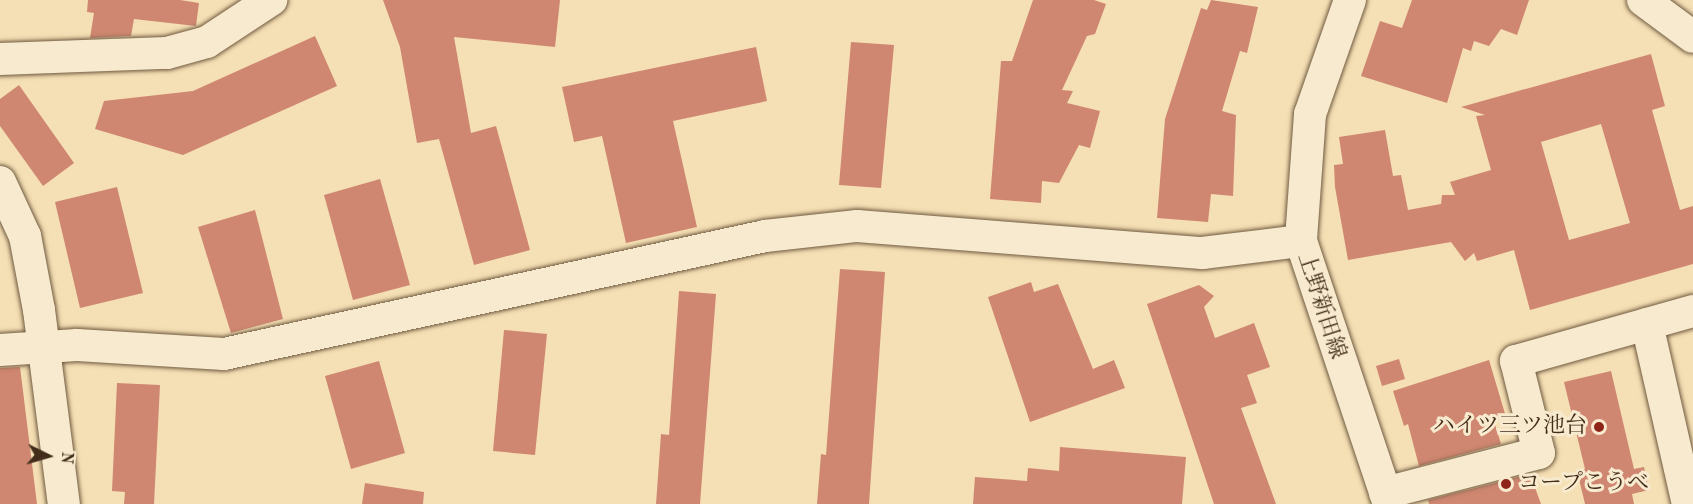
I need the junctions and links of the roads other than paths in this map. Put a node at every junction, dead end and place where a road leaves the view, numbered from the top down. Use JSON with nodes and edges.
{"nodes":[{"id":1,"x":271,"y":0,"type":"edge"},
{"id":2,"x":1350,"y":0,"type":"edge"},
{"id":3,"x":1643,"y":0,"type":"edge"},
{"id":4,"x":1693,"y":37,"type":"edge"},
{"id":5,"x":0,"y":59,"type":"edge"},
{"id":6,"x":0,"y":182,"type":"edge"},
{"id":7,"x":1300,"y":241,"type":"junction"},
{"id":8,"x":1693,"y":311,"type":"edge"},
{"id":9,"x":1647,"y":324,"type":"junction"},
{"id":10,"x":44,"y":346,"type":"junction"},
{"id":11,"x":0,"y":350,"type":"edge"},
{"id":12,"x":1387,"y":499,"type":"edge"},
{"id":13,"x":64,"y":504,"type":"edge"},
{"id":14,"x":1688,"y":504,"type":"edge"}],
"edges":[{"from":1,"to":5,"type":"street"},
{"from":2,"to":7,"type":"street","name":"上野新田線"},
{"from":3,"to":4,"type":"street"},
{"from":6,"to":10,"type":"street"},
{"from":7,"to":10,"type":"street"},
{"from":7,"to":12,"type":"street","name":"上野新田線"},
{"from":8,"to":9,"type":"street"},
{"from":9,"to":12,"type":"street"},
{"from":9,"to":14,"type":"street"},
{"from":10,"to":11,"type":"street"},
{"from":10,"to":13,"type":"street"}]}
